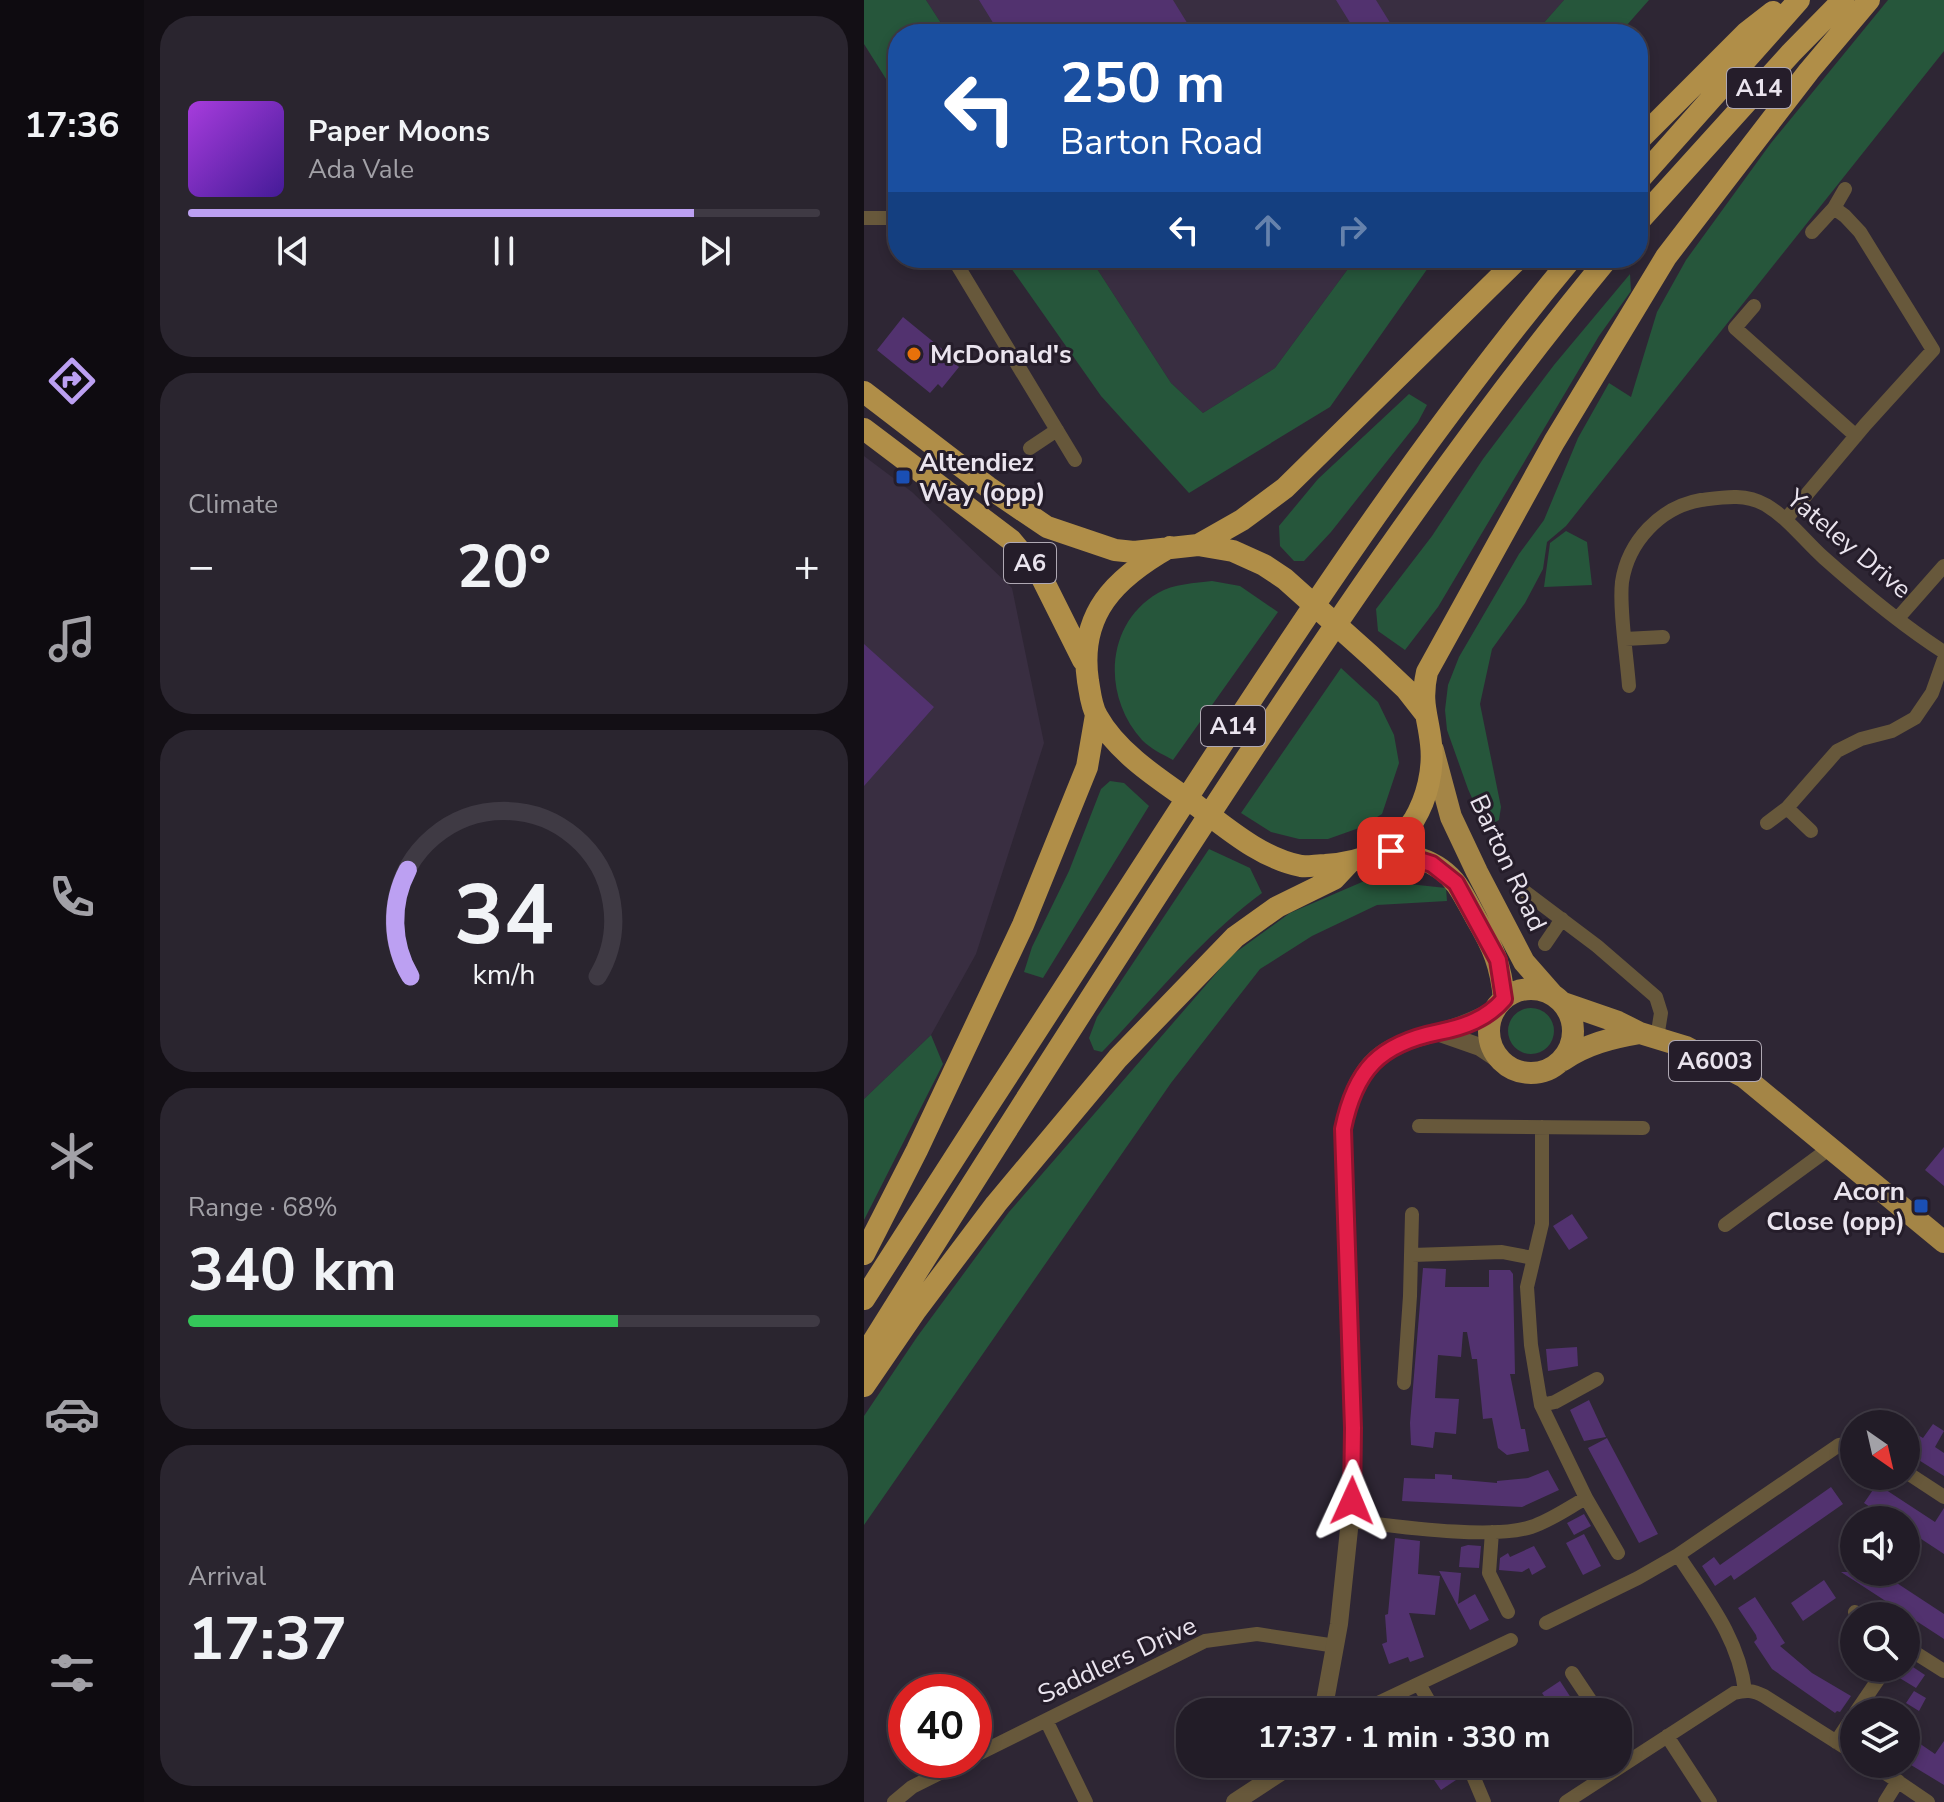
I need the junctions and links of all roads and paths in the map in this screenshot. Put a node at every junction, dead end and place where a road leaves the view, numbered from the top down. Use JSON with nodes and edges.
{"nodes":[{"id":1,"x":1788,"y":0,"type":"edge"},
{"id":2,"x":1799,"y":0,"type":"edge"},
{"id":3,"x":1843,"y":0,"type":"edge"},
{"id":4,"x":1869,"y":0,"type":"edge"},
{"id":5,"x":1648,"y":131,"type":"edge"},
{"id":6,"x":1648,"y":170,"type":"edge"},
{"id":7,"x":1845,"y":189,"type":"dead end"},
{"id":8,"x":1834,"y":208,"type":"junction"},
{"id":9,"x":1648,"y":211,"type":"edge"},
{"id":10,"x":864,"y":218,"type":"edge"},
{"id":11,"x":888,"y":218,"type":"edge"},
{"id":12,"x":1812,"y":232,"type":"dead end"},
{"id":13,"x":959,"y":268,"type":"edge"},
{"id":14,"x":1509,"y":268,"type":"edge"},
{"id":15,"x":1564,"y":268,"type":"edge"},
{"id":16,"x":1600,"y":268,"type":"edge"},
{"id":17,"x":1754,"y":306,"type":"dead end"},
{"id":18,"x":1939,"y":354,"type":"edge"},
{"id":19,"x":864,"y":392,"type":"edge"},
{"id":20,"x":864,"y":429,"type":"edge"},
{"id":21,"x":1057,"y":430,"type":"junction"},
{"id":22,"x":1856,"y":436,"type":"junction"},
{"id":23,"x":1030,"y":448,"type":"dead end"},
{"id":24,"x":1075,"y":460,"type":"dead end"},
{"id":25,"x":1786,"y":519,"type":"junction"},
{"id":26,"x":1198,"y":545,"type":"junction"},
{"id":27,"x":1170,"y":547,"type":"junction"},
{"id":28,"x":1944,"y":566,"type":"edge"},
{"id":29,"x":1898,"y":618,"type":"junction"},
{"id":30,"x":1663,"y":637,"type":"dead end"},
{"id":31,"x":1625,"y":639,"type":"junction"},
{"id":32,"x":1944,"y":652,"type":"edge"},
{"id":33,"x":1944,"y":659,"type":"edge"},
{"id":34,"x":1086,"y":665,"type":"junction"},
{"id":35,"x":1629,"y":686,"type":"dead end"},
{"id":36,"x":1424,"y":712,"type":"junction"},
{"id":37,"x":1096,"y":715,"type":"junction"},
{"id":38,"x":1432,"y":745,"type":"junction"},
{"id":39,"x":1787,"y":808,"type":"junction"},
{"id":40,"x":1767,"y":823,"type":"dead end"},
{"id":41,"x":1811,"y":831,"type":"dead end"},
{"id":42,"x":1374,"y":855,"type":"junction"},
{"id":43,"x":1349,"y":863,"type":"junction"},
{"id":44,"x":1520,"y":888,"type":"dead end"},
{"id":45,"x":1562,"y":919,"type":"junction"},
{"id":46,"x":1545,"y":944,"type":"dead end"},
{"id":47,"x":1558,"y":999,"type":"junction"},
{"id":48,"x":1499,"y":1004,"type":"junction"},
{"id":49,"x":1437,"y":1032,"type":"junction"},
{"id":50,"x":1648,"y":1036,"type":"junction"},
{"id":51,"x":1501,"y":1061,"type":"junction"},
{"id":52,"x":1555,"y":1065,"type":"junction"},
{"id":53,"x":1419,"y":1126,"type":"dead end"},
{"id":54,"x":1542,"y":1127,"type":"junction"},
{"id":55,"x":1643,"y":1128,"type":"dead end"},
{"id":56,"x":1830,"y":1148,"type":"junction"},
{"id":57,"x":1412,"y":1214,"type":"dead end"},
{"id":58,"x":1725,"y":1225,"type":"dead end"},
{"id":59,"x":1944,"y":1242,"type":"edge"},
{"id":60,"x":864,"y":1254,"type":"edge"},
{"id":61,"x":1412,"y":1255,"type":"junction"},
{"id":62,"x":1533,"y":1258,"type":"junction"},
{"id":63,"x":864,"y":1299,"type":"edge"},
{"id":64,"x":864,"y":1356,"type":"edge"},
{"id":65,"x":1597,"y":1379,"type":"dead end"},
{"id":66,"x":1404,"y":1383,"type":"dead end"},
{"id":67,"x":864,"y":1386,"type":"edge"},
{"id":68,"x":1541,"y":1405,"type":"junction"},
{"id":69,"x":1840,"y":1445,"type":"edge"},
{"id":70,"x":1920,"y":1481,"type":"edge"},
{"id":71,"x":1944,"y":1497,"type":"edge"},
{"id":72,"x":1586,"y":1498,"type":"junction"},
{"id":73,"x":1351,"y":1521,"type":"junction"},
{"id":74,"x":1492,"y":1532,"type":"junction"},
{"id":75,"x":1618,"y":1553,"type":"dead end"},
{"id":76,"x":1678,"y":1555,"type":"junction"},
{"id":77,"x":1508,"y":1612,"type":"dead end"},
{"id":78,"x":1546,"y":1623,"type":"dead end"},
{"id":79,"x":1511,"y":1640,"type":"dead end"},
{"id":80,"x":1336,"y":1646,"type":"junction"},
{"id":81,"x":1920,"y":1656,"type":"edge"},
{"id":82,"x":1944,"y":1671,"type":"edge"},
{"id":83,"x":1572,"y":1673,"type":"dead end"},
{"id":84,"x":1419,"y":1684,"type":"junction"},
{"id":85,"x":1745,"y":1691,"type":"junction"},
{"id":86,"x":1326,"y":1698,"type":"edge"},
{"id":87,"x":1389,"y":1698,"type":"edge"},
{"id":88,"x":1427,"y":1698,"type":"edge"},
{"id":89,"x":1589,"y":1698,"type":"edge"},
{"id":90,"x":1046,"y":1720,"type":"junction"},
{"id":91,"x":1667,"y":1736,"type":"junction"},
{"id":92,"x":1840,"y":1736,"type":"edge"},
{"id":93,"x":1836,"y":1742,"type":"junction"},
{"id":94,"x":1840,"y":1744,"type":"edge"},
{"id":95,"x":992,"y":1747,"type":"edge"},
{"id":96,"x":1632,"y":1759,"type":"edge"},
{"id":97,"x":930,"y":1778,"type":"edge"},
{"id":98,"x":1272,"y":1778,"type":"edge"},
{"id":99,"x":1474,"y":1778,"type":"edge"},
{"id":100,"x":1603,"y":1778,"type":"edge"},
{"id":101,"x":1893,"y":1778,"type":"edge"},
{"id":102,"x":1898,"y":1781,"type":"junction"},
{"id":103,"x":912,"y":1787,"type":"junction"},
{"id":104,"x":894,"y":1802,"type":"edge"},
{"id":105,"x":920,"y":1802,"type":"edge"},
{"id":106,"x":1086,"y":1802,"type":"edge"},
{"id":107,"x":1235,"y":1802,"type":"edge"},
{"id":108,"x":1484,"y":1802,"type":"edge"},
{"id":109,"x":1566,"y":1802,"type":"edge"},
{"id":110,"x":1710,"y":1802,"type":"edge"},
{"id":111,"x":1885,"y":1802,"type":"edge"},
{"id":112,"x":1928,"y":1802,"type":"edge"}],
"edges":[{"from":1,"to":5,"type":"highway"},
{"from":2,"to":6,"type":"highway","number":"A14"},
{"from":3,"to":9,"type":"highway","number":"A14"},
{"from":4,"to":36,"type":"highway"},
{"from":7,"to":8,"type":"street"},
{"from":8,"to":12,"type":"street"},
{"from":8,"to":18,"type":"street"},
{"from":10,"to":11,"type":"street"},
{"from":13,"to":21,"type":"street"},
{"from":14,"to":26,"type":"highway"},
{"from":15,"to":63,"type":"highway","number":"A14"},
{"from":16,"to":64,"type":"highway","number":"A14"},
{"from":17,"to":22,"type":"street"},
{"from":18,"to":22,"type":"street"},
{"from":19,"to":27,"type":"highway","number":"A6"},
{"from":20,"to":34,"type":"highway","number":"A6"},
{"from":21,"to":23,"type":"street"},
{"from":21,"to":24,"type":"street"},
{"from":22,"to":25,"type":"street"},
{"from":25,"to":29,"type":"street","name":"Yateley Drive"},
{"from":25,"to":31,"type":"street","name":"Yateley Drive"},
{"from":26,"to":27,"type":"highway"},
{"from":26,"to":36,"type":"highway"},
{"from":27,"to":34,"type":"highway"},
{"from":28,"to":29,"type":"street"},
{"from":29,"to":32,"type":"street","name":"Yateley Drive"},
{"from":30,"to":31,"type":"street"},
{"from":31,"to":35,"type":"street","name":"Yateley Drive"},
{"from":33,"to":39,"type":"street"},
{"from":34,"to":37,"type":"highway"},
{"from":36,"to":38,"type":"highway"},
{"from":37,"to":43,"type":"highway"},
{"from":37,"to":60,"type":"highway"},
{"from":38,"to":42,"type":"highway"},
{"from":38,"to":47,"type":"main road","name":"Barton Road","number":"A6003"},
{"from":39,"to":40,"type":"street"},
{"from":39,"to":41,"type":"street"},
{"from":42,"to":43,"type":"highway"},
{"from":42,"to":48,"type":"main road","name":"Barton Road"},
{"from":43,"to":67,"type":"highway"},
{"from":44,"to":45,"type":"street","name":"Barton Road"},
{"from":45,"to":46,"type":"street","name":"Barton Road"},
{"from":45,"to":50,"type":"street","name":"Barton Road"},
{"from":47,"to":48,"type":"main road"},
{"from":47,"to":50,"type":"main road","name":"Barton Road","number":"A6003"},
{"from":47,"to":52,"type":"main road"},
{"from":48,"to":49,"type":"street"},
{"from":48,"to":51,"type":"main road"},
{"from":49,"to":51,"type":"street"},
{"from":49,"to":73,"type":"street"},
{"from":50,"to":52,"type":"main road","number":"A6003"},
{"from":50,"to":56,"type":"main road","name":"Barton Road","number":"A6003"},
{"from":51,"to":52,"type":"main road"},
{"from":53,"to":54,"type":"street"},
{"from":54,"to":55,"type":"street"},
{"from":54,"to":62,"type":"street"},
{"from":56,"to":58,"type":"street"},
{"from":56,"to":59,"type":"main road","name":"Barton Road","number":"A6003"},
{"from":57,"to":61,"type":"street"},
{"from":61,"to":62,"type":"street"},
{"from":61,"to":66,"type":"street"},
{"from":62,"to":68,"type":"street"},
{"from":65,"to":68,"type":"street"},
{"from":68,"to":72,"type":"street"},
{"from":69,"to":76,"type":"street"},
{"from":70,"to":71,"type":"street"},
{"from":72,"to":74,"type":"street"},
{"from":72,"to":75,"type":"street"},
{"from":73,"to":74,"type":"street"},
{"from":73,"to":80,"type":"street"},
{"from":74,"to":77,"type":"street"},
{"from":76,"to":78,"type":"street"},
{"from":76,"to":85,"type":"street"},
{"from":79,"to":84,"type":"street"},
{"from":80,"to":86,"type":"street"},
{"from":80,"to":90,"type":"street","name":"Saddlers Drive"},
{"from":81,"to":82,"type":"street"},
{"from":83,"to":89,"type":"street"},
{"from":84,"to":87,"type":"street"},
{"from":84,"to":88,"type":"street"},
{"from":85,"to":91,"type":"street"},
{"from":85,"to":93,"type":"street"},
{"from":90,"to":95,"type":"street","name":"Saddlers Drive"},
{"from":90,"to":106,"type":"street"},
{"from":91,"to":96,"type":"street"},
{"from":91,"to":110,"type":"street"},
{"from":92,"to":93,"type":"street"},
{"from":93,"to":94,"type":"street"},
{"from":97,"to":103,"type":"street"},
{"from":98,"to":107,"type":"street"},
{"from":99,"to":108,"type":"street"},
{"from":100,"to":109,"type":"street"},
{"from":101,"to":102,"type":"street"},
{"from":102,"to":111,"type":"street"},
{"from":102,"to":112,"type":"street"},
{"from":103,"to":104,"type":"street"},
{"from":103,"to":105,"type":"street"}]}
